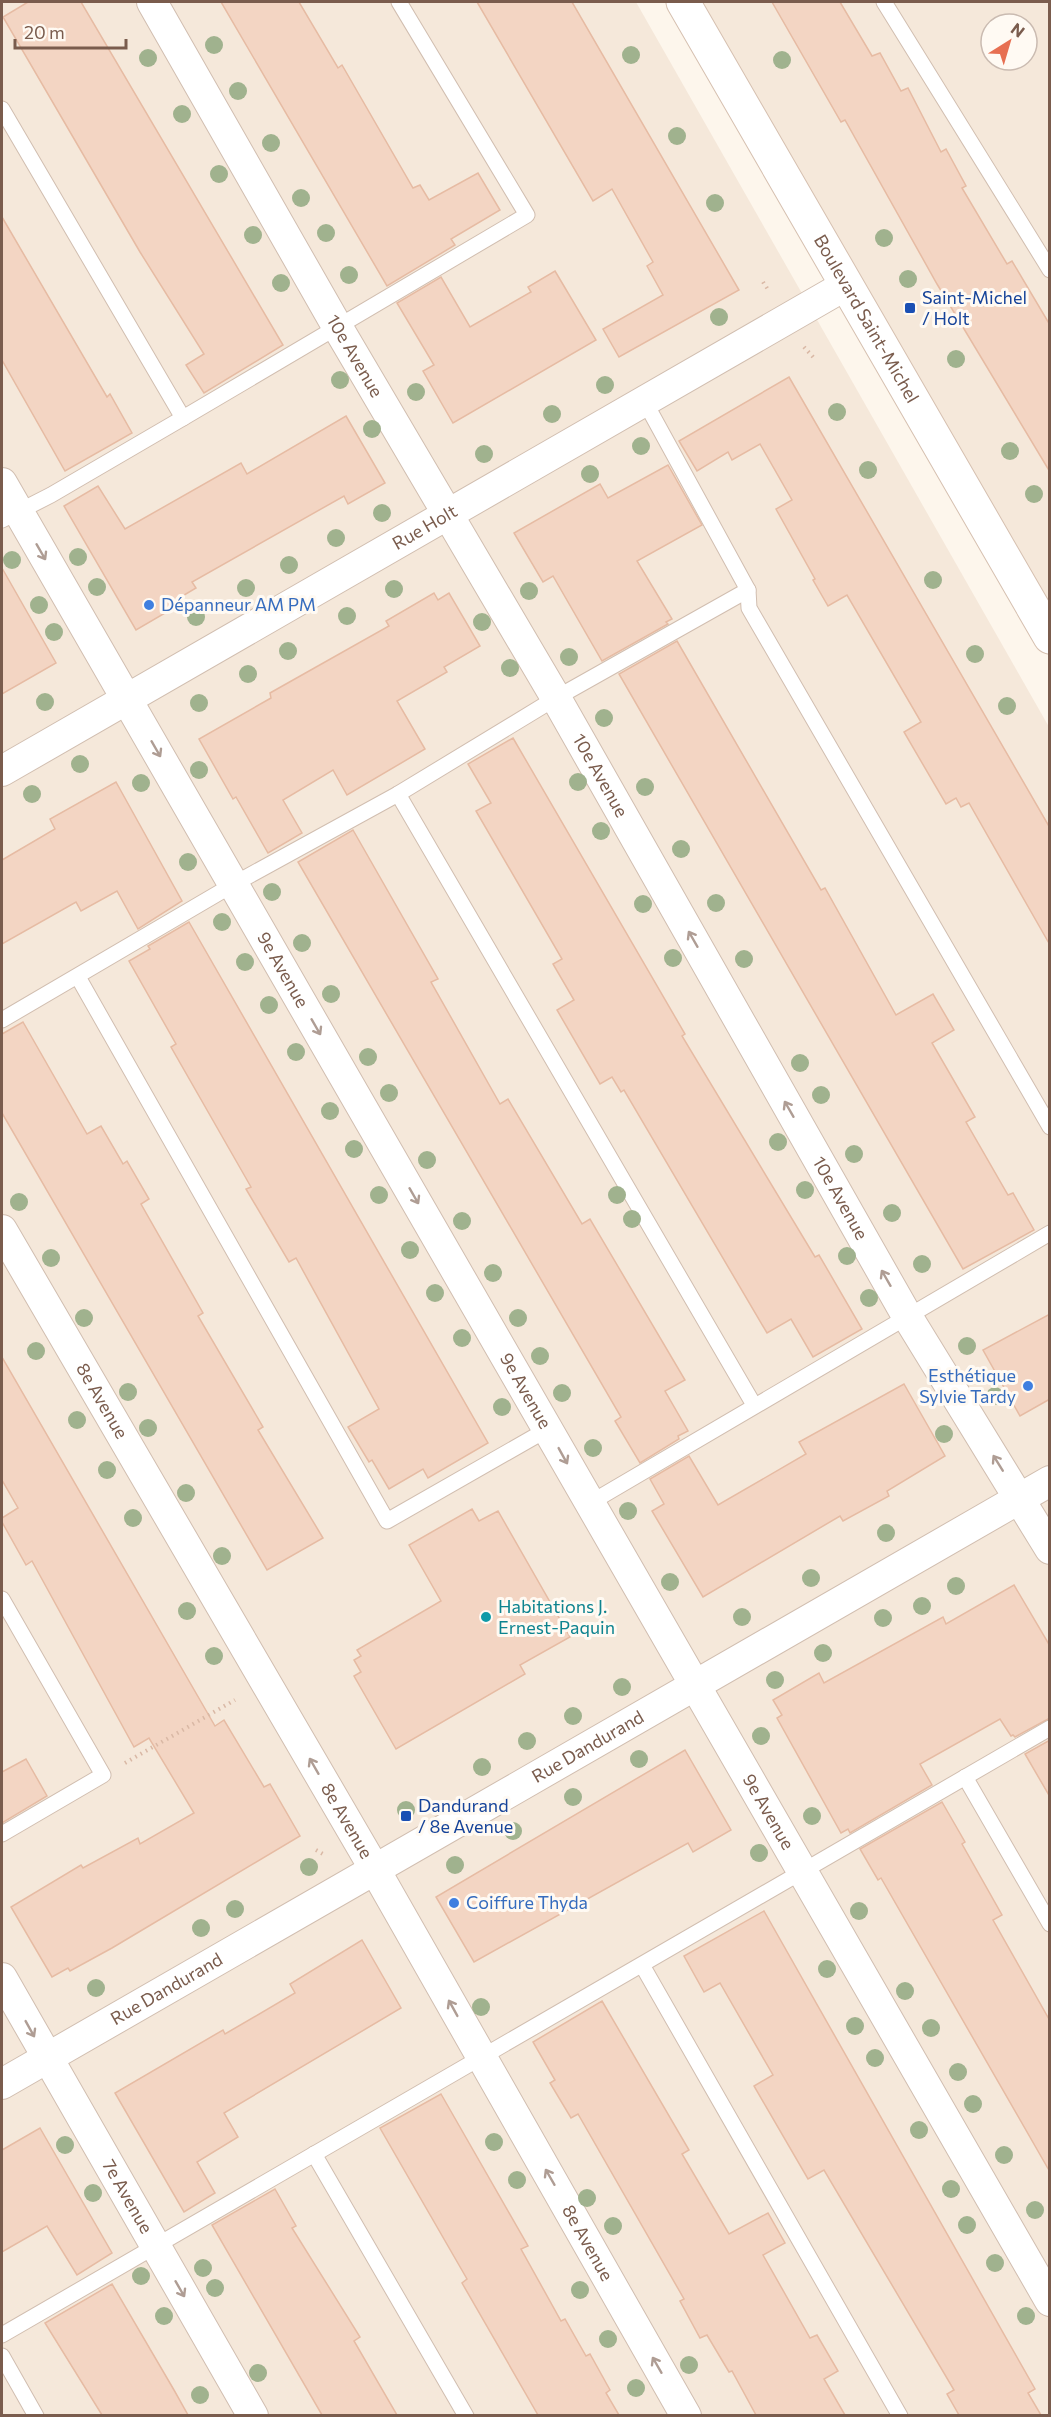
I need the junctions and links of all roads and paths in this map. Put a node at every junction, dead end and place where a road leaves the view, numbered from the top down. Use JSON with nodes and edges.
{"nodes":[{"id":1,"x":152,"y":2,"type":"edge"},
{"id":2,"x":399,"y":2,"type":"edge"},
{"id":3,"x":683,"y":2,"type":"edge"},
{"id":4,"x":884,"y":2,"type":"edge"},
{"id":5,"x":2,"y":108,"type":"edge"},
{"id":6,"x":1050,"y":270,"type":"edge"},
{"id":7,"x":846,"y":285,"type":"junction"},
{"id":8,"x":338,"y":327,"type":"junction"},
{"id":9,"x":804,"y":346,"type":"dead end"},
{"id":10,"x":814,"y":358,"type":"dead end"},
{"id":11,"x":645,"y":402,"type":"junction"},
{"id":12,"x":183,"y":418,"type":"junction"},
{"id":13,"x":2,"y":483,"type":"edge"},
{"id":14,"x":448,"y":514,"type":"junction"},
{"id":15,"x":10,"y":515,"type":"edge"},
{"id":16,"x":748,"y":590,"type":"junction"},
{"id":17,"x":1050,"y":637,"type":"edge"},
{"id":18,"x":127,"y":698,"type":"junction"},
{"id":19,"x":556,"y":698,"type":"junction"},
{"id":20,"x":2,"y":771,"type":"edge"},
{"id":21,"x":398,"y":794,"type":"junction"},
{"id":22,"x":234,"y":884,"type":"junction"},
{"id":23,"x":78,"y":977,"type":"junction"},
{"id":24,"x":2,"y":1020,"type":"edge"},
{"id":25,"x":1050,"y":1127,"type":"edge"},
{"id":26,"x":2,"y":1230,"type":"edge"},
{"id":27,"x":1050,"y":1233,"type":"edge"},
{"id":28,"x":907,"y":1316,"type":"junction"},
{"id":29,"x":754,"y":1406,"type":"junction"},
{"id":30,"x":548,"y":1429,"type":"junction"},
{"id":31,"x":1050,"y":1481,"type":"edge"},
{"id":32,"x":1020,"y":1499,"type":"junction"},
{"id":33,"x":590,"y":1503,"type":"junction"},
{"id":34,"x":1050,"y":1549,"type":"edge"},
{"id":35,"x":2,"y":1599,"type":"edge"},
{"id":36,"x":265,"y":1683,"type":"junction"},
{"id":37,"x":696,"y":1686,"type":"junction"},
{"id":38,"x":1050,"y":1728,"type":"edge"},
{"id":39,"x":103,"y":1775,"type":"junction"},
{"id":40,"x":965,"y":1778,"type":"junction"},
{"id":41,"x":2,"y":1834,"type":"edge"},
{"id":42,"x":316,"y":1850,"type":"dead end"},
{"id":43,"x":323,"y":1854,"type":"dead end"},
{"id":44,"x":374,"y":1868,"type":"junction"},
{"id":45,"x":803,"y":1872,"type":"junction"},
{"id":46,"x":1050,"y":1924,"type":"edge"},
{"id":47,"x":642,"y":1965,"type":"junction"},
{"id":48,"x":2,"y":1978,"type":"edge"},
{"id":49,"x":47,"y":2058,"type":"junction"},
{"id":50,"x":481,"y":2058,"type":"junction"},
{"id":51,"x":2,"y":2084,"type":"edge"},
{"id":52,"x":314,"y":2154,"type":"junction"},
{"id":53,"x":155,"y":2246,"type":"junction"},
{"id":54,"x":1050,"y":2301,"type":"edge"},
{"id":55,"x":2,"y":2335,"type":"edge"},
{"id":56,"x":2,"y":2356,"type":"edge"},
{"id":57,"x":36,"y":2415,"type":"edge"},
{"id":58,"x":253,"y":2415,"type":"edge"},
{"id":59,"x":466,"y":2415,"type":"edge"},
{"id":60,"x":686,"y":2415,"type":"edge"},
{"id":61,"x":900,"y":2415,"type":"edge"}],
"edges":[{"from":1,"to":8,"type":"street","name":"10e Avenue"},
{"from":2,"to":8,"type":"lane"},
{"from":3,"to":7,"type":"main road","name":"Boulevard Saint-Michel"},
{"from":4,"to":6,"type":"lane"},
{"from":5,"to":12,"type":"lane"},
{"from":7,"to":11,"type":"street","name":"Rue Holt"},
{"from":7,"to":17,"type":"main road","name":"Boulevard Saint-Michel"},
{"from":8,"to":12,"type":"lane"},
{"from":8,"to":14,"type":"street","name":"10e Avenue"},
{"from":9,"to":10,"type":"path"},
{"from":11,"to":14,"type":"street","name":"Rue Holt"},
{"from":11,"to":16,"type":"lane"},
{"from":12,"to":15,"type":"lane"},
{"from":13,"to":15,"type":"street","name":"9e Avenue"},
{"from":14,"to":18,"type":"street","name":"Rue Holt"},
{"from":14,"to":19,"type":"street","name":"10e Avenue"},
{"from":15,"to":18,"type":"street","name":"9e Avenue","one_way":true},
{"from":16,"to":19,"type":"lane"},
{"from":16,"to":25,"type":"lane"},
{"from":18,"to":20,"type":"street","name":"Rue Holt"},
{"from":18,"to":22,"type":"street","name":"9e Avenue","one_way":true},
{"from":19,"to":21,"type":"lane"},
{"from":28,"to":19,"type":"street","name":"10e Avenue","one_way":true},
{"from":21,"to":22,"type":"lane"},
{"from":21,"to":29,"type":"lane"},
{"from":22,"to":23,"type":"lane"},
{"from":22,"to":30,"type":"street","name":"9e Avenue","one_way":true},
{"from":23,"to":24,"type":"lane"},
{"from":23,"to":30,"type":"lane"},
{"from":26,"to":36,"type":"street","name":"8e Avenue"},
{"from":27,"to":28,"type":"lane"},
{"from":28,"to":29,"type":"lane"},
{"from":32,"to":28,"type":"street","name":"10e Avenue","one_way":true},
{"from":29,"to":33,"type":"lane"},
{"from":30,"to":33,"type":"street","name":"9e Avenue","one_way":true},
{"from":31,"to":32,"type":"street","name":"Rue Dandurand"},
{"from":32,"to":34,"type":"street","name":"10e Avenue"},
{"from":32,"to":37,"type":"street","name":"Rue Dandurand"},
{"from":33,"to":37,"type":"street","name":"9e Avenue"},
{"from":35,"to":39,"type":"lane"},
{"from":36,"to":39,"type":"path"},
{"from":44,"to":36,"type":"street","name":"8e Avenue","one_way":true},
{"from":37,"to":44,"type":"street","name":"Rue Dandurand"},
{"from":37,"to":45,"type":"street","name":"9e Avenue"},
{"from":38,"to":40,"type":"lane"},
{"from":39,"to":41,"type":"lane"},
{"from":40,"to":45,"type":"lane"},
{"from":40,"to":46,"type":"lane"},
{"from":42,"to":43,"type":"path"},
{"from":44,"to":49,"type":"street","name":"Rue Dandurand"},
{"from":50,"to":44,"type":"street","name":"8e Avenue","one_way":true},
{"from":45,"to":47,"type":"lane"},
{"from":45,"to":54,"type":"street","name":"9e Avenue"},
{"from":47,"to":50,"type":"lane"},
{"from":47,"to":61,"type":"lane"},
{"from":48,"to":49,"type":"street","name":"7e Avenue","one_way":true},
{"from":49,"to":51,"type":"street","name":"Rue Dandurand"},
{"from":49,"to":53,"type":"street","name":"7e Avenue"},
{"from":50,"to":52,"type":"lane"},
{"from":60,"to":50,"type":"street","name":"8e Avenue","one_way":true},
{"from":52,"to":53,"type":"lane"},
{"from":52,"to":59,"type":"lane"},
{"from":53,"to":55,"type":"lane"},
{"from":53,"to":58,"type":"street","name":"7e Avenue","one_way":true},
{"from":56,"to":57,"type":"lane"}]}
